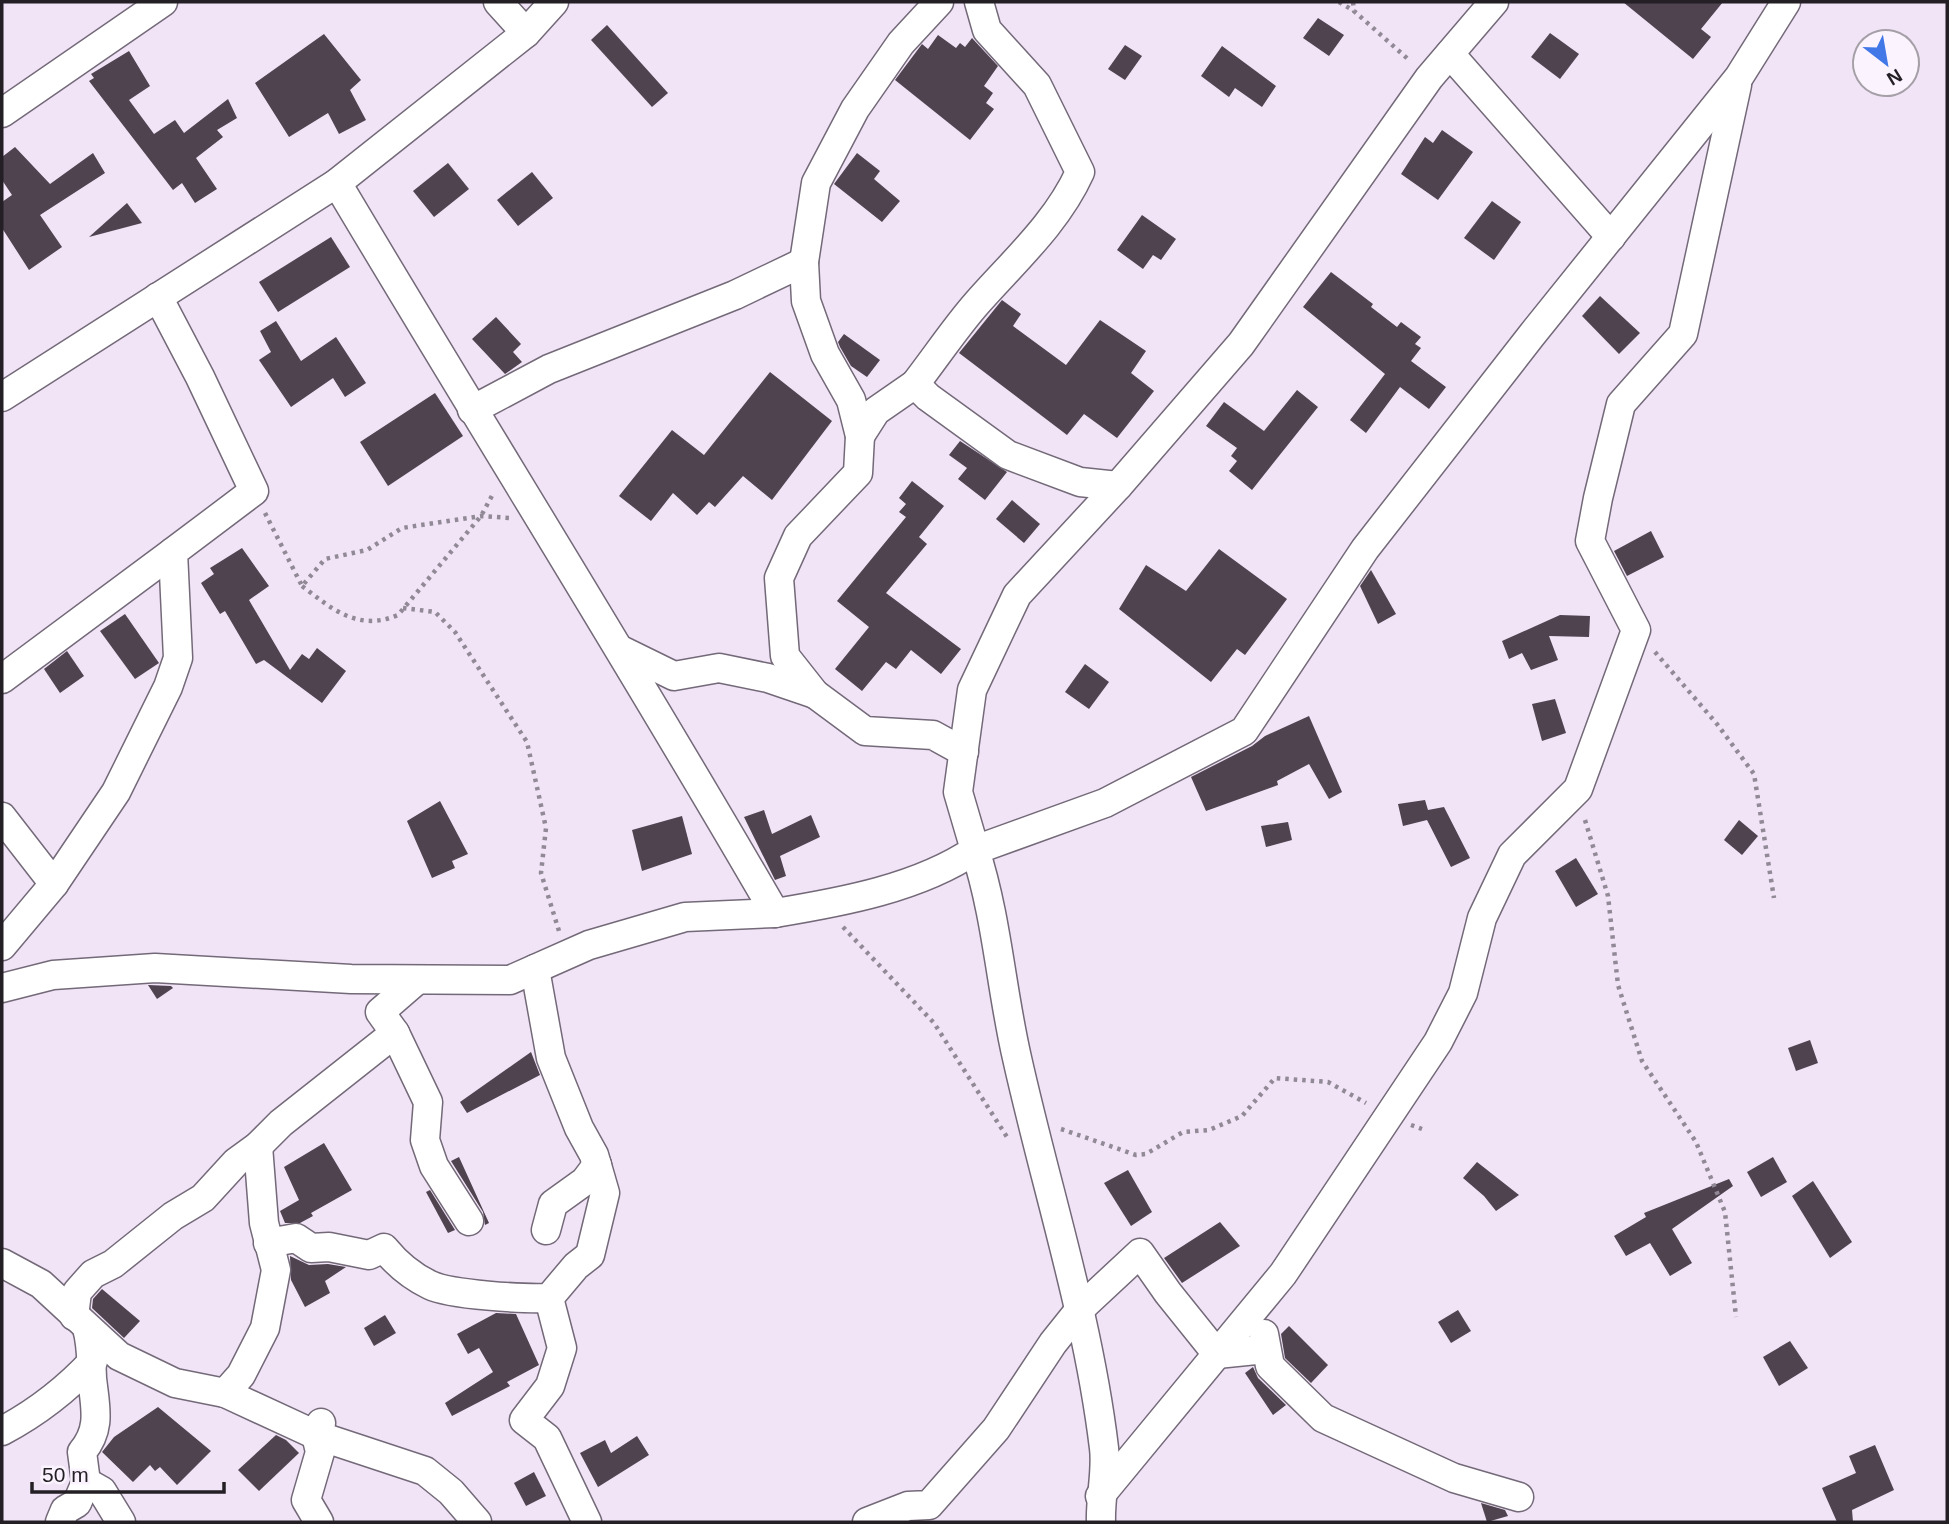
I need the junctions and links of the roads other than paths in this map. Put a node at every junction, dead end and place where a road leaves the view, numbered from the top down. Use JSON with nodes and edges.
{"nodes":[{"id":1,"x":163,"y":2,"type":"edge"},
{"id":2,"x":498,"y":2,"type":"edge"},
{"id":3,"x":554,"y":2,"type":"edge"},
{"id":4,"x":939,"y":2,"type":"edge"},
{"id":5,"x":979,"y":2,"type":"edge"},
{"id":6,"x":1494,"y":2,"type":"edge"},
{"id":7,"x":1786,"y":2,"type":"edge"},
{"id":8,"x":526,"y":33,"type":"junction"},
{"id":9,"x":1450,"y":54,"type":"junction"},
{"id":10,"x":1739,"y":77,"type":"junction"},
{"id":11,"x":2,"y":114,"type":"edge"},
{"id":12,"x":337,"y":183,"type":"junction"},
{"id":13,"x":1611,"y":237,"type":"junction"},
{"id":14,"x":804,"y":262,"type":"junction"},
{"id":15,"x":158,"y":297,"type":"junction"},
{"id":16,"x":915,"y":384,"type":"junction"},
{"id":17,"x":2,"y":397,"type":"edge"},
{"id":18,"x":863,"y":405,"type":"junction"},
{"id":19,"x":472,"y":410,"type":"junction"},
{"id":20,"x":1118,"y":486,"type":"junction"},
{"id":21,"x":173,"y":552,"type":"junction"},
{"id":22,"x":623,"y":651,"type":"junction"},
{"id":23,"x":2,"y":679,"type":"edge"},
{"id":24,"x":815,"y":694,"type":"junction"},
{"id":25,"x":964,"y":752,"type":"junction"},
{"id":26,"x":2,"y":817,"type":"edge"},
{"id":27,"x":975,"y":850,"type":"junction"},
{"id":28,"x":54,"y":884,"type":"junction"},
{"id":29,"x":775,"y":913,"type":"junction"},
{"id":30,"x":2,"y":946,"type":"edge"},
{"id":31,"x":535,"y":969,"type":"junction"},
{"id":32,"x":417,"y":980,"type":"junction"},
{"id":33,"x":2,"y":988,"type":"edge"},
{"id":34,"x":395,"y":1033,"type":"junction"},
{"id":35,"x":258,"y":1146,"type":"junction"},
{"id":36,"x":597,"y":1165,"type":"junction"},
{"id":37,"x":469,"y":1222,"type":"dead end"},
{"id":38,"x":546,"y":1230,"type":"dead end"},
{"id":39,"x":268,"y":1243,"type":"junction"},
{"id":40,"x":2,"y":1263,"type":"edge"},
{"id":41,"x":41,"y":1284,"type":"junction"},
{"id":42,"x":84,"y":1284,"type":"junction"},
{"id":43,"x":549,"y":1298,"type":"junction"},
{"id":44,"x":1261,"y":1302,"type":"junction"},
{"id":45,"x":1081,"y":1308,"type":"junction"},
{"id":46,"x":80,"y":1322,"type":"junction"},
{"id":47,"x":1266,"y":1349,"type":"junction"},
{"id":48,"x":1217,"y":1354,"type":"junction"},
{"id":49,"x":93,"y":1361,"type":"junction"},
{"id":50,"x":225,"y":1393,"type":"junction"},
{"id":51,"x":318,"y":1429,"type":"junction"},
{"id":52,"x":2,"y":1431,"type":"edge"},
{"id":53,"x":86,"y":1482,"type":"junction"},
{"id":54,"x":1519,"y":1497,"type":"dead end"},
{"id":55,"x":1100,"y":1509,"type":"edge"},
{"id":56,"x":60,"y":1522,"type":"edge"},
{"id":57,"x":121,"y":1522,"type":"edge"},
{"id":58,"x":319,"y":1522,"type":"edge"},
{"id":59,"x":477,"y":1522,"type":"edge"},
{"id":60,"x":587,"y":1522,"type":"edge"},
{"id":61,"x":867,"y":1522,"type":"edge"}],
"edges":[{"from":1,"to":11,"type":"street"},
{"from":2,"to":8,"type":"street"},
{"from":3,"to":8,"type":"street"},
{"from":4,"to":14,"type":"street"},
{"from":5,"to":16,"type":"street"},
{"from":6,"to":9,"type":"street"},
{"from":7,"to":10,"type":"street"},
{"from":8,"to":12,"type":"street"},
{"from":9,"to":13,"type":"street"},
{"from":9,"to":20,"type":"street"},
{"from":10,"to":13,"type":"street"},
{"from":10,"to":44,"type":"street"},
{"from":12,"to":15,"type":"street"},
{"from":12,"to":19,"type":"street"},
{"from":13,"to":27,"type":"street"},
{"from":14,"to":18,"type":"street"},
{"from":14,"to":19,"type":"street"},
{"from":15,"to":17,"type":"street"},
{"from":15,"to":21,"type":"street"},
{"from":16,"to":18,"type":"street"},
{"from":16,"to":20,"type":"street"},
{"from":18,"to":24,"type":"street"},
{"from":19,"to":22,"type":"street"},
{"from":20,"to":25,"type":"street"},
{"from":21,"to":23,"type":"street"},
{"from":21,"to":28,"type":"street"},
{"from":22,"to":24,"type":"street"},
{"from":22,"to":29,"type":"street"},
{"from":24,"to":25,"type":"street"},
{"from":25,"to":27,"type":"street"},
{"from":26,"to":28,"type":"street"},
{"from":27,"to":29,"type":"street"},
{"from":27,"to":45,"type":"street"},
{"from":28,"to":30,"type":"street"},
{"from":29,"to":31,"type":"street"},
{"from":31,"to":32,"type":"street"},
{"from":31,"to":36,"type":"street"},
{"from":32,"to":33,"type":"street"},
{"from":32,"to":34,"type":"street"},
{"from":34,"to":35,"type":"street"},
{"from":34,"to":37,"type":"street"},
{"from":35,"to":39,"type":"street"},
{"from":35,"to":42,"type":"street"},
{"from":36,"to":38,"type":"street"},
{"from":36,"to":43,"type":"street"},
{"from":39,"to":43,"type":"street"},
{"from":39,"to":50,"type":"street"},
{"from":40,"to":41,"type":"street"},
{"from":41,"to":42,"type":"street"},
{"from":41,"to":46,"type":"street"},
{"from":42,"to":46,"type":"street"},
{"from":43,"to":60,"type":"street"},
{"from":44,"to":47,"type":"street"},
{"from":44,"to":48,"type":"street"},
{"from":45,"to":48,"type":"street"},
{"from":45,"to":55,"type":"street"},
{"from":45,"to":61,"type":"street"},
{"from":46,"to":49,"type":"street"},
{"from":46,"to":50,"type":"street"},
{"from":47,"to":48,"type":"street"},
{"from":47,"to":54,"type":"street"},
{"from":48,"to":55,"type":"street"},
{"from":49,"to":52,"type":"street"},
{"from":49,"to":53,"type":"street"},
{"from":50,"to":51,"type":"street"},
{"from":51,"to":58,"type":"street"},
{"from":51,"to":59,"type":"street"},
{"from":53,"to":56,"type":"street"},
{"from":53,"to":57,"type":"street"}]}
